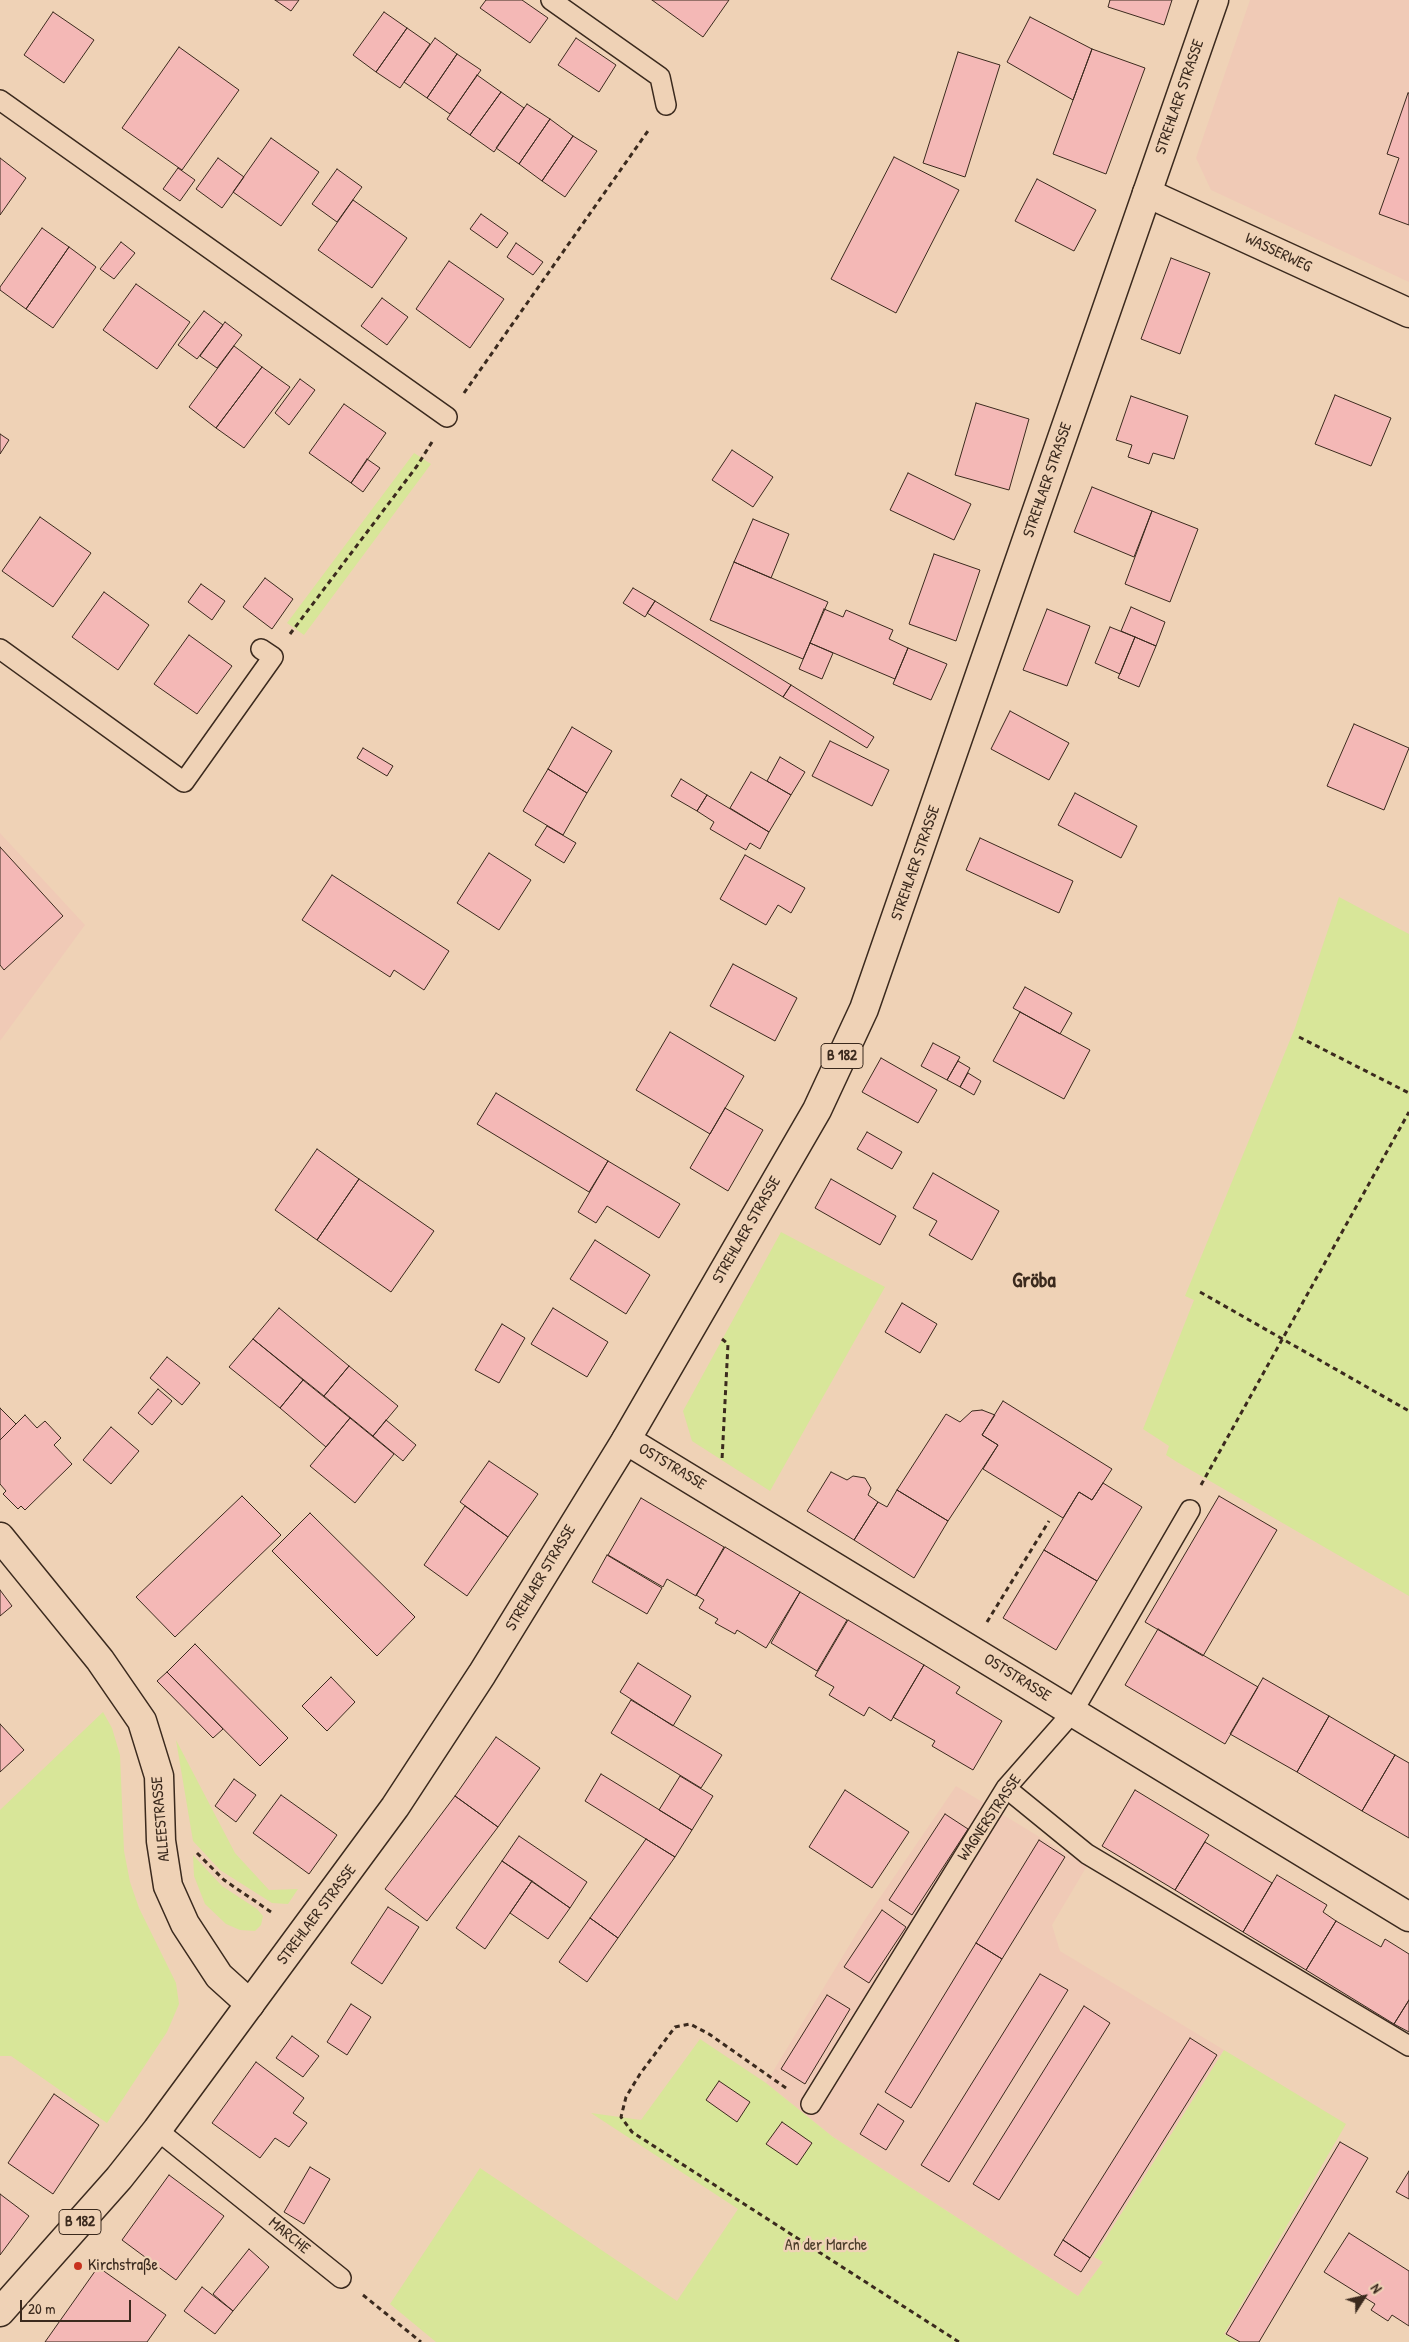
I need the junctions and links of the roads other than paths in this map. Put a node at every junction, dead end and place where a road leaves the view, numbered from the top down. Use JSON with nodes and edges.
{"nodes":[{"id":1,"x":551,"y":0,"type":"edge"},
{"id":2,"x":1214,"y":0,"type":"edge"},
{"id":3,"x":0,"y":100,"type":"edge"},
{"id":4,"x":666,"y":105,"type":"road end"},
{"id":5,"x":1147,"y":193,"type":"junction"},
{"id":6,"x":1409,"y":313,"type":"edge"},
{"id":7,"x":448,"y":417,"type":"road end"},
{"id":8,"x":0,"y":649,"type":"edge"},
{"id":9,"x":267,"y":653,"type":"road end"},
{"id":10,"x":626,"y":1440,"type":"junction"},
{"id":11,"x":1190,"y":1510,"type":"road end"},
{"id":12,"x":0,"y":1537,"type":"edge"},
{"id":13,"x":1072,"y":1713,"type":"junction"},
{"id":14,"x":1006,"y":1788,"type":"junction"},
{"id":15,"x":1409,"y":1917,"type":"edge"},
{"id":16,"x":250,"y":2004,"type":"junction"},
{"id":17,"x":1409,"y":2046,"type":"edge"},
{"id":18,"x":811,"y":2104,"type":"road end"},
{"id":19,"x":157,"y":2130,"type":"junction"},
{"id":20,"x":341,"y":2278,"type":"road end"},
{"id":21,"x":0,"y":2312,"type":"edge"}],
"edges":[{"from":1,"to":4,"type":"lane"},
{"from":2,"to":5,"type":"main road","name":"STREHLAER STRASSE","number":"B 182"},
{"from":3,"to":7,"type":"lane"},
{"from":5,"to":6,"type":"main road","name":"WASSERWEG"},
{"from":5,"to":10,"type":"main road","name":"STREHLAER STRASSE","number":"B 182"},
{"from":8,"to":9,"type":"lane"},
{"from":10,"to":13,"type":"main road","name":"OSTSTRASSE"},
{"from":10,"to":16,"type":"main road","name":"STREHLAER STRASSE","number":"B 182"},
{"from":11,"to":13,"type":"lane","name":"WAGNERSTRASSE"},
{"from":12,"to":16,"type":"main road","name":"ALLEESTRASSE"},
{"from":13,"to":14,"type":"lane","name":"WAGNERSTRASSE"},
{"from":13,"to":15,"type":"main road","name":"OSTSTRASSE"},
{"from":14,"to":17,"type":"lane"},
{"from":14,"to":18,"type":"lane","name":"WAGNERSTRASSE"},
{"from":16,"to":19,"type":"main road","name":"STREHLAER STRASSE","number":"B 182"},
{"from":19,"to":20,"type":"lane","name":"MARCHE"},
{"from":19,"to":21,"type":"main road","name":"STREHLAER STRASSE","number":"B 182"}]}
